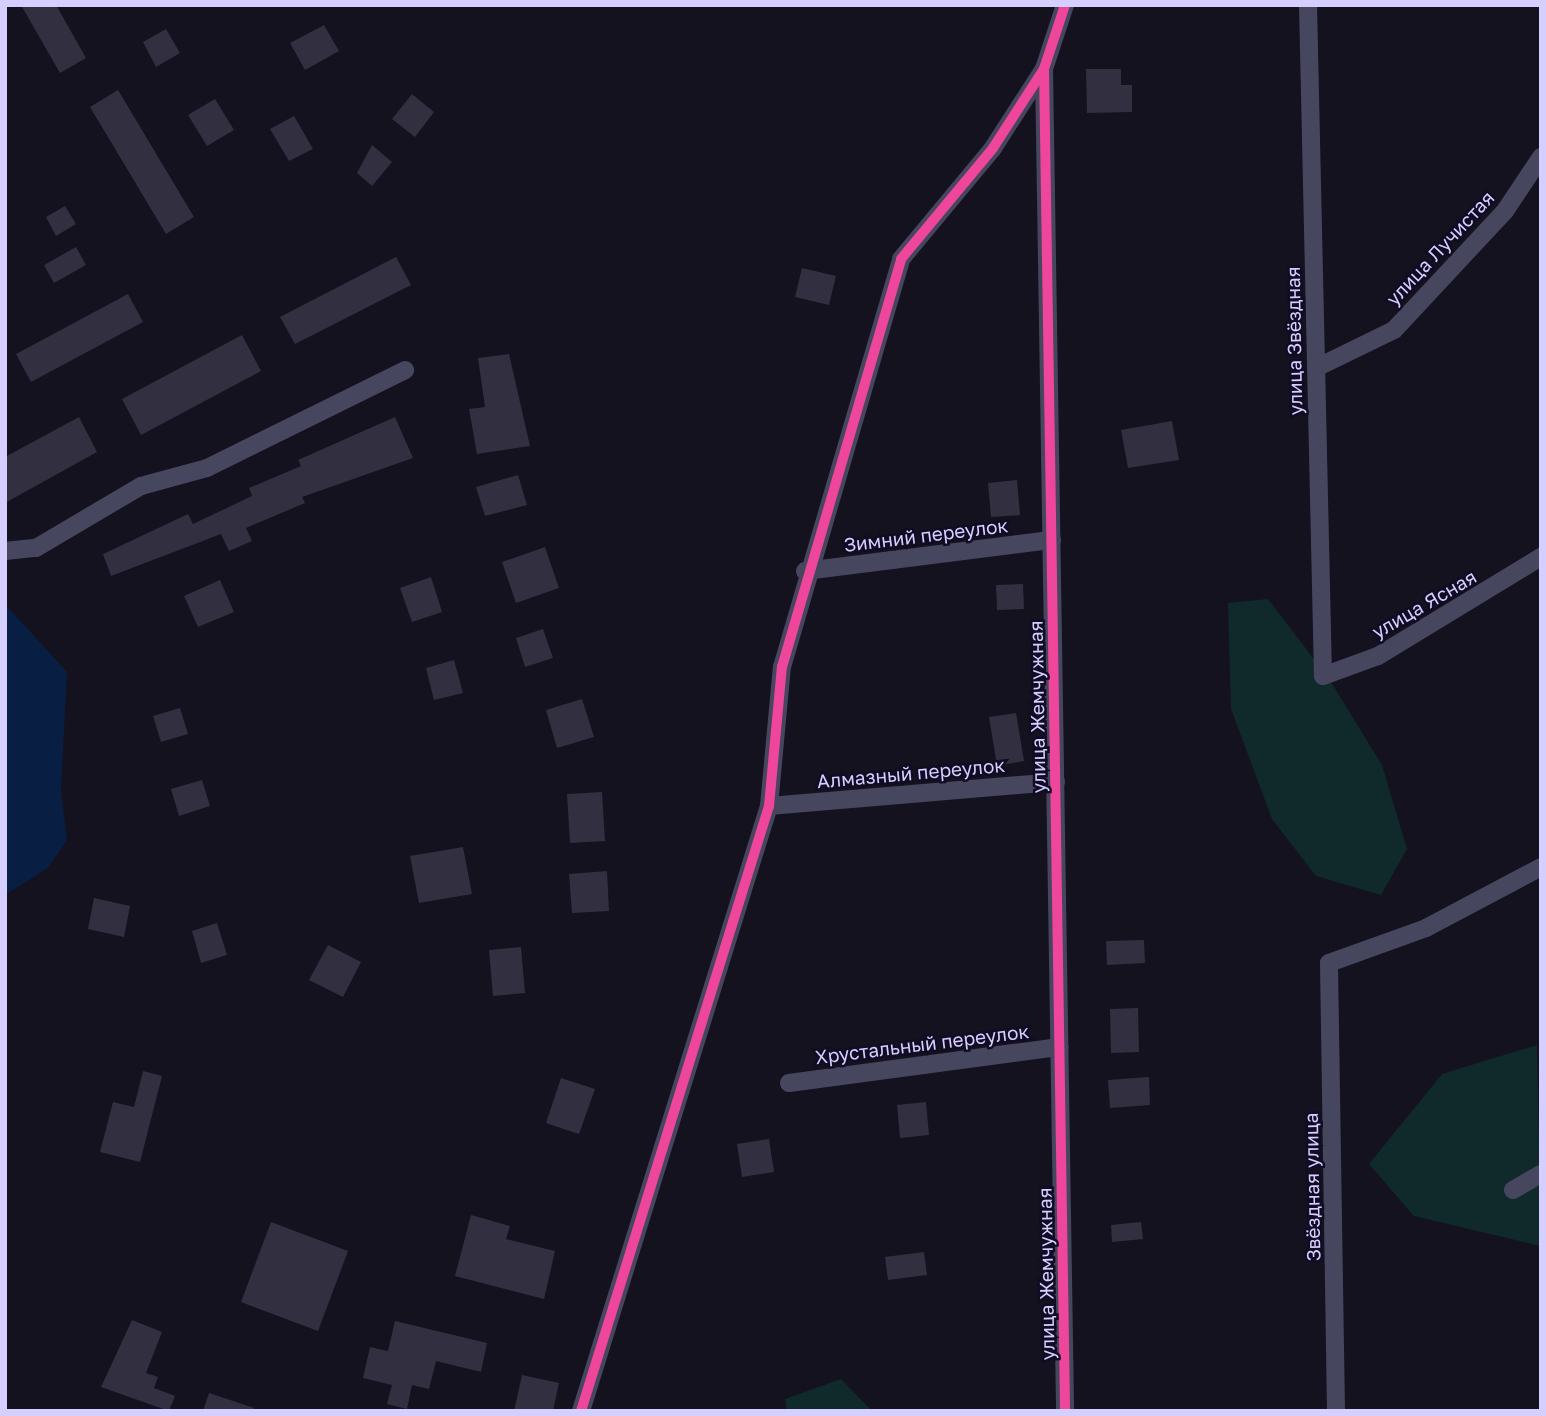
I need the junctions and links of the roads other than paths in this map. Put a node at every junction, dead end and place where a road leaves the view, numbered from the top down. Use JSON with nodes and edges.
{"nodes":[{"id":1,"x":1065,"y":5,"type":"edge"},
{"id":2,"x":1308,"y":5,"type":"edge"},
{"id":3,"x":1044,"y":69,"type":"junction"},
{"id":4,"x":1541,"y":157,"type":"edge"},
{"id":5,"x":1316,"y":368,"type":"junction"},
{"id":6,"x":405,"y":370,"type":"dead end"},
{"id":7,"x":1052,"y":540,"type":"junction"},
{"id":8,"x":5,"y":551,"type":"edge"},
{"id":9,"x":1541,"y":557,"type":"edge"},
{"id":10,"x":805,"y":571,"type":"junction"},
{"id":11,"x":1323,"y":676,"type":"joint"},
{"id":12,"x":1056,"y":782,"type":"junction"},
{"id":13,"x":769,"y":806,"type":"junction"},
{"id":14,"x":1541,"y":867,"type":"edge"},
{"id":15,"x":1060,"y":1047,"type":"junction"},
{"id":16,"x":789,"y":1083,"type":"dead end"},
{"id":17,"x":1541,"y":1174,"type":"edge"},
{"id":18,"x":1513,"y":1189,"type":"dead end"},
{"id":19,"x":581,"y":1411,"type":"edge"},
{"id":20,"x":1065,"y":1411,"type":"edge"},
{"id":21,"x":1336,"y":1411,"type":"edge"}],
"edges":[{"from":1,"to":3,"type":"street","name":"улица Жемчужная"},
{"from":2,"to":5,"type":"street","name":"улица Звёздная"},
{"from":3,"to":7,"type":"street","name":"улица Жемчужная"},
{"from":3,"to":10,"type":"street"},
{"from":4,"to":5,"type":"street","name":"улица Лучистая"},
{"from":5,"to":11,"type":"street","name":"улица Звёздная"},
{"from":6,"to":8,"type":"street"},
{"from":7,"to":10,"type":"street","name":"Зимний переулок"},
{"from":7,"to":12,"type":"street","name":"улица Жемчужная"},
{"from":9,"to":11,"type":"street","name":"улица Ясная"},
{"from":10,"to":13,"type":"street"},
{"from":12,"to":13,"type":"street","name":"Алмазный переулок"},
{"from":12,"to":15,"type":"street","name":"улица Жемчужная"},
{"from":13,"to":19,"type":"street"},
{"from":14,"to":21,"type":"street","name":"Звёздная улица"},
{"from":15,"to":16,"type":"street","name":"Хрустальный переулок"},
{"from":15,"to":20,"type":"street","name":"улица Жемчужная"},
{"from":17,"to":18,"type":"street"}]}
